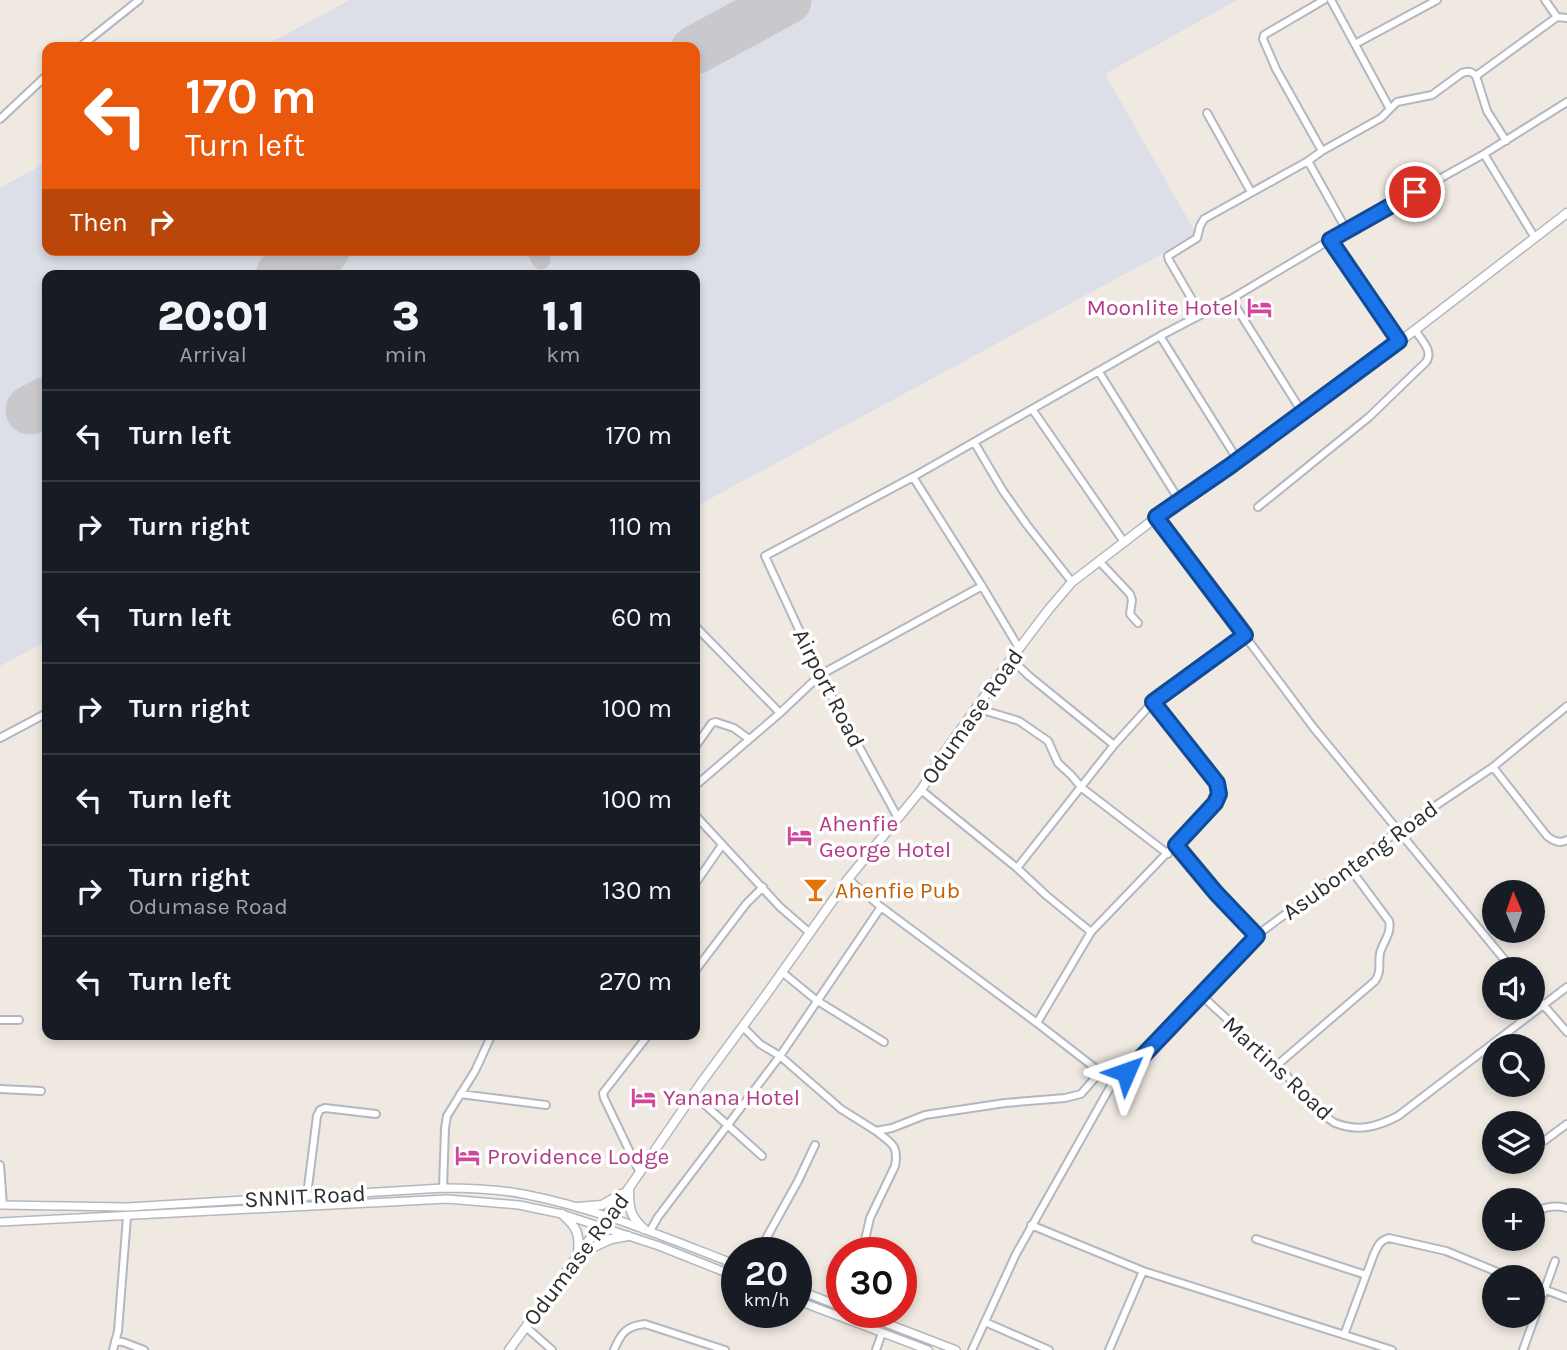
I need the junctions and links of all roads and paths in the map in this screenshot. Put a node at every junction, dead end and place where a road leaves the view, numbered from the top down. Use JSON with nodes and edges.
{"nodes":[{"id":1,"x":139,"y":0,"type":"edge"},
{"id":2,"x":1324,"y":0,"type":"edge"},
{"id":3,"x":1331,"y":0,"type":"edge"},
{"id":4,"x":1437,"y":0,"type":"edge"},
{"id":5,"x":1545,"y":0,"type":"edge"},
{"id":6,"x":1557,"y":17,"type":"junction"},
{"id":7,"x":1567,"y":18,"type":"edge"},
{"id":8,"x":86,"y":42,"type":"edge"},
{"id":9,"x":1355,"y":44,"type":"junction"},
{"id":10,"x":1476,"y":76,"type":"junction"},
{"id":11,"x":42,"y":80,"type":"edge"},
{"id":12,"x":1567,"y":102,"type":"edge"},
{"id":13,"x":1390,"y":109,"type":"junction"},
{"id":14,"x":1207,"y":113,"type":"dead end"},
{"id":15,"x":0,"y":119,"type":"edge"},
{"id":16,"x":1506,"y":141,"type":"junction"},
{"id":17,"x":1322,"y":151,"type":"junction"},
{"id":18,"x":1484,"y":154,"type":"junction"},
{"id":19,"x":1308,"y":161,"type":"junction"},
{"id":20,"x":1251,"y":192,"type":"junction"},
{"id":21,"x":1567,"y":213,"type":"edge"},
{"id":22,"x":1346,"y":231,"type":"junction"},
{"id":23,"x":1535,"y":238,"type":"junction"},
{"id":24,"x":1330,"y":240,"type":"junction"},
{"id":25,"x":1231,"y":299,"type":"junction"},
{"id":26,"x":1201,"y":315,"type":"junction"},
{"id":27,"x":1415,"y":330,"type":"junction"},
{"id":28,"x":1160,"y":336,"type":"junction"},
{"id":29,"x":1399,"y":341,"type":"junction"},
{"id":30,"x":1099,"y":372,"type":"junction"},
{"id":31,"x":1032,"y":410,"type":"junction"},
{"id":32,"x":1301,"y":412,"type":"junction"},
{"id":33,"x":974,"y":442,"type":"junction"},
{"id":34,"x":1237,"y":459,"type":"junction"},
{"id":35,"x":912,"y":477,"type":"junction"},
{"id":36,"x":1179,"y":500,"type":"junction"},
{"id":37,"x":1258,"y":507,"type":"dead end"},
{"id":38,"x":1156,"y":517,"type":"junction"},
{"id":39,"x":1124,"y":542,"type":"junction"},
{"id":40,"x":1100,"y":561,"type":"junction"},
{"id":41,"x":1072,"y":582,"type":"junction"},
{"id":42,"x":982,"y":586,"type":"junction"},
{"id":43,"x":1138,"y":623,"type":"dead end"},
{"id":44,"x":700,"y":631,"type":"edge"},
{"id":45,"x":1245,"y":635,"type":"junction"},
{"id":46,"x":1019,"y":648,"type":"junction"},
{"id":47,"x":1011,"y":659,"type":"junction"},
{"id":48,"x":820,"y":675,"type":"junction"},
{"id":49,"x":1153,"y":702,"type":"junction"},
{"id":50,"x":1567,"y":706,"type":"edge"},
{"id":51,"x":976,"y":708,"type":"junction"},
{"id":52,"x":780,"y":713,"type":"junction"},
{"id":53,"x":42,"y":716,"type":"edge"},
{"id":54,"x":0,"y":738,"type":"edge"},
{"id":55,"x":749,"y":739,"type":"junction"},
{"id":56,"x":700,"y":740,"type":"edge"},
{"id":57,"x":1114,"y":745,"type":"junction"},
{"id":58,"x":1493,"y":766,"type":"junction"},
{"id":59,"x":700,"y":782,"type":"edge"},
{"id":60,"x":1082,"y":788,"type":"junction"},
{"id":61,"x":921,"y":790,"type":"junction"},
{"id":62,"x":898,"y":818,"type":"junction"},
{"id":63,"x":700,"y":821,"type":"edge"},
{"id":64,"x":1398,"y":831,"type":"junction"},
{"id":65,"x":1567,"y":840,"type":"edge"},
{"id":66,"x":722,"y":845,"type":"junction"},
{"id":67,"x":1176,"y":845,"type":"junction"},
{"id":68,"x":1168,"y":854,"type":"junction"},
{"id":69,"x":1349,"y":867,"type":"junction"},
{"id":70,"x":1017,"y":868,"type":"junction"},
{"id":71,"x":700,"y":877,"type":"edge"},
{"id":72,"x":848,"y":879,"type":"junction"},
{"id":73,"x":763,"y":887,"type":"junction"},
{"id":74,"x":881,"y":907,"type":"junction"},
{"id":75,"x":1091,"y":932,"type":"junction"},
{"id":76,"x":810,"y":933,"type":"junction"},
{"id":77,"x":1257,"y":936,"type":"junction"},
{"id":78,"x":1502,"y":957,"type":"edge"},
{"id":79,"x":700,"y":964,"type":"edge"},
{"id":80,"x":782,"y":972,"type":"junction"},
{"id":81,"x":1567,"y":987,"type":"edge"},
{"id":82,"x":1201,"y":995,"type":"junction"},
{"id":83,"x":816,"y":1000,"type":"junction"},
{"id":84,"x":1545,"y":1004,"type":"edge"},
{"id":85,"x":1545,"y":1007,"type":"edge"},
{"id":86,"x":0,"y":1020,"type":"edge"},
{"id":87,"x":19,"y":1020,"type":"dead end"},
{"id":88,"x":1523,"y":1020,"type":"edge"},
{"id":89,"x":1037,"y":1023,"type":"junction"},
{"id":90,"x":743,"y":1027,"type":"junction"},
{"id":91,"x":1567,"y":1032,"type":"edge"},
{"id":92,"x":487,"y":1040,"type":"edge"},
{"id":93,"x":644,"y":1040,"type":"edge"},
{"id":94,"x":884,"y":1042,"type":"dead end"},
{"id":95,"x":780,"y":1056,"type":"junction"},
{"id":96,"x":1276,"y":1066,"type":"junction"},
{"id":97,"x":1101,"y":1071,"type":"junction"},
{"id":98,"x":1113,"y":1082,"type":"junction"},
{"id":99,"x":0,"y":1089,"type":"edge"},
{"id":100,"x":41,"y":1091,"type":"dead end"},
{"id":101,"x":460,"y":1094,"type":"junction"},
{"id":102,"x":693,"y":1094,"type":"junction"},
{"id":103,"x":546,"y":1105,"type":"dead end"},
{"id":104,"x":376,"y":1114,"type":"dead end"},
{"id":105,"x":1567,"y":1124,"type":"edge"},
{"id":106,"x":729,"y":1125,"type":"junction"},
{"id":107,"x":876,"y":1131,"type":"junction"},
{"id":108,"x":1545,"y":1140,"type":"edge"},
{"id":109,"x":816,"y":1145,"type":"dead end"},
{"id":110,"x":762,"y":1156,"type":"dead end"},
{"id":111,"x":0,"y":1165,"type":"edge"},
{"id":112,"x":640,"y":1173,"type":"junction"},
{"id":113,"x":443,"y":1188,"type":"junction"},
{"id":114,"x":629,"y":1188,"type":"junction"},
{"id":115,"x":307,"y":1195,"type":"junction"},
{"id":116,"x":270,"y":1198,"type":"junction"},
{"id":117,"x":250,"y":1199,"type":"junction"},
{"id":118,"x":1,"y":1205,"type":"edge"},
{"id":119,"x":578,"y":1207,"type":"junction"},
{"id":120,"x":1545,"y":1207,"type":"edge"},
{"id":121,"x":1567,"y":1208,"type":"edge"},
{"id":122,"x":271,"y":1209,"type":"junction"},
{"id":123,"x":251,"y":1210,"type":"junction"},
{"id":124,"x":562,"y":1214,"type":"junction"},
{"id":125,"x":606,"y":1216,"type":"junction"},
{"id":126,"x":127,"y":1217,"type":"junction"},
{"id":127,"x":0,"y":1222,"type":"edge"},
{"id":128,"x":1031,"y":1225,"type":"junction"},
{"id":129,"x":600,"y":1226,"type":"junction"},
{"id":130,"x":647,"y":1230,"type":"junction"},
{"id":131,"x":628,"y":1236,"type":"junction"},
{"id":132,"x":767,"y":1237,"type":"edge"},
{"id":133,"x":866,"y":1237,"type":"edge"},
{"id":134,"x":1256,"y":1239,"type":"dead end"},
{"id":135,"x":579,"y":1255,"type":"junction"},
{"id":136,"x":721,"y":1259,"type":"edge"},
{"id":137,"x":1555,"y":1261,"type":"dead end"},
{"id":138,"x":1482,"y":1266,"type":"edge"},
{"id":139,"x":721,"y":1270,"type":"edge"},
{"id":140,"x":1143,"y":1271,"type":"junction"},
{"id":141,"x":1366,"y":1275,"type":"junction"},
{"id":142,"x":1545,"y":1286,"type":"edge"},
{"id":143,"x":1545,"y":1289,"type":"edge"},
{"id":144,"x":1567,"y":1298,"type":"edge"},
{"id":145,"x":812,"y":1306,"type":"edge"},
{"id":146,"x":985,"y":1322,"type":"junction"},
{"id":147,"x":526,"y":1327,"type":"junction"},
{"id":148,"x":899,"y":1328,"type":"edge"},
{"id":149,"x":1531,"y":1328,"type":"edge"},
{"id":150,"x":118,"y":1331,"type":"junction"},
{"id":151,"x":881,"y":1333,"type":"junction"},
{"id":152,"x":1345,"y":1335,"type":"junction"},
{"id":153,"x":115,"y":1341,"type":"junction"},
{"id":154,"x":123,"y":1342,"type":"junction"},
{"id":155,"x":113,"y":1350,"type":"edge"},
{"id":156,"x":122,"y":1350,"type":"edge"},
{"id":157,"x":144,"y":1350,"type":"edge"},
{"id":158,"x":509,"y":1350,"type":"edge"},
{"id":159,"x":552,"y":1350,"type":"edge"},
{"id":160,"x":614,"y":1350,"type":"edge"},
{"id":161,"x":725,"y":1350,"type":"edge"},
{"id":162,"x":876,"y":1350,"type":"edge"},
{"id":163,"x":928,"y":1350,"type":"edge"},
{"id":164,"x":956,"y":1350,"type":"edge"},
{"id":165,"x":972,"y":1350,"type":"edge"},
{"id":166,"x":1049,"y":1350,"type":"edge"},
{"id":167,"x":1110,"y":1350,"type":"edge"},
{"id":168,"x":1392,"y":1350,"type":"edge"},
{"id":169,"x":1523,"y":1350,"type":"edge"}],
"edges":[{"from":1,"to":8,"type":"street"},
{"from":2,"to":17,"type":"street"},
{"from":3,"to":9,"type":"street"},
{"from":4,"to":9,"type":"street"},
{"from":5,"to":6,"type":"street"},
{"from":6,"to":7,"type":"street"},
{"from":6,"to":10,"type":"street"},
{"from":9,"to":13,"type":"street"},
{"from":10,"to":13,"type":"street"},
{"from":10,"to":16,"type":"street"},
{"from":11,"to":15,"type":"street"},
{"from":12,"to":16,"type":"street"},
{"from":13,"to":17,"type":"street"},
{"from":14,"to":20,"type":"street"},
{"from":16,"to":18,"type":"street"},
{"from":17,"to":19,"type":"street"},
{"from":18,"to":22,"type":"street"},
{"from":18,"to":23,"type":"street"},
{"from":19,"to":20,"type":"street"},
{"from":19,"to":22,"type":"street"},
{"from":20,"to":26,"type":"street"},
{"from":21,"to":23,"type":"main road","name":"Odumase Road"},
{"from":22,"to":24,"type":"street"},
{"from":23,"to":27,"type":"main road","name":"Odumase Road"},
{"from":24,"to":25,"type":"street"},
{"from":24,"to":29,"type":"street"},
{"from":25,"to":26,"type":"street"},
{"from":25,"to":32,"type":"street"},
{"from":26,"to":28,"type":"street"},
{"from":27,"to":29,"type":"main road","name":"Odumase Road"},
{"from":27,"to":37,"type":"street"},
{"from":28,"to":30,"type":"street"},
{"from":28,"to":34,"type":"street"},
{"from":29,"to":32,"type":"main road","name":"Odumase Road"},
{"from":30,"to":31,"type":"street"},
{"from":30,"to":36,"type":"street"},
{"from":31,"to":33,"type":"street"},
{"from":31,"to":39,"type":"street"},
{"from":32,"to":34,"type":"main road","name":"Odumase Road"},
{"from":33,"to":35,"type":"street"},
{"from":33,"to":41,"type":"street"},
{"from":34,"to":36,"type":"main road","name":"Odumase Road"},
{"from":35,"to":42,"type":"street"},
{"from":35,"to":48,"type":"street","name":"Airport Road"},
{"from":36,"to":38,"type":"main road","name":"Odumase Road"},
{"from":38,"to":39,"type":"main road","name":"Odumase Road"},
{"from":38,"to":45,"type":"street"},
{"from":39,"to":40,"type":"main road","name":"Odumase Road"},
{"from":40,"to":41,"type":"main road","name":"Odumase Road"},
{"from":40,"to":43,"type":"street"},
{"from":41,"to":46,"type":"main road","name":"Odumase Road"},
{"from":42,"to":46,"type":"street"},
{"from":42,"to":48,"type":"street"},
{"from":44,"to":52,"type":"street"},
{"from":45,"to":49,"type":"street"},
{"from":45,"to":64,"type":"street"},
{"from":46,"to":47,"type":"main road","name":"Odumase Road"},
{"from":47,"to":51,"type":"main road","name":"Odumase Road"},
{"from":47,"to":57,"type":"street"},
{"from":48,"to":52,"type":"street"},
{"from":48,"to":62,"type":"street","name":"Airport Road"},
{"from":49,"to":57,"type":"street"},
{"from":49,"to":67,"type":"street"},
{"from":50,"to":58,"type":"street","name":"Asubonteng Road"},
{"from":51,"to":60,"type":"street"},
{"from":51,"to":61,"type":"main road","name":"Odumase Road"},
{"from":52,"to":55,"type":"street"},
{"from":53,"to":54,"type":"street"},
{"from":55,"to":56,"type":"street"},
{"from":55,"to":59,"type":"street"},
{"from":57,"to":60,"type":"street"},
{"from":58,"to":64,"type":"street","name":"Asubonteng Road"},
{"from":58,"to":65,"type":"street"},
{"from":60,"to":68,"type":"street"},
{"from":60,"to":70,"type":"street"},
{"from":61,"to":62,"type":"main road","name":"Odumase Road"},
{"from":61,"to":70,"type":"street"},
{"from":62,"to":72,"type":"main road","name":"Odumase Road"},
{"from":63,"to":66,"type":"street"},
{"from":64,"to":69,"type":"street","name":"Asubonteng Road"},
{"from":64,"to":78,"type":"street"},
{"from":66,"to":71,"type":"street"},
{"from":66,"to":73,"type":"street"},
{"from":67,"to":68,"type":"street"},
{"from":67,"to":77,"type":"street"},
{"from":68,"to":75,"type":"street"},
{"from":69,"to":77,"type":"street","name":"Asubonteng Road"},
{"from":69,"to":96,"type":"street"},
{"from":70,"to":75,"type":"street"},
{"from":72,"to":74,"type":"street"},
{"from":72,"to":76,"type":"main road","name":"Odumase Road"},
{"from":73,"to":76,"type":"street"},
{"from":73,"to":79,"type":"street"},
{"from":74,"to":83,"type":"street"},
{"from":74,"to":89,"type":"street"},
{"from":75,"to":89,"type":"street"},
{"from":76,"to":80,"type":"main road","name":"Odumase Road"},
{"from":77,"to":82,"type":"street","name":"Asubonteng Road"},
{"from":80,"to":83,"type":"street"},
{"from":80,"to":90,"type":"main road","name":"Odumase Road"},
{"from":81,"to":84,"type":"street","name":"Martins Road"},
{"from":82,"to":96,"type":"street","name":"Martins Road"},
{"from":82,"to":98,"type":"street","name":"Asubonteng Road"},
{"from":83,"to":94,"type":"street"},
{"from":83,"to":95,"type":"street"},
{"from":85,"to":91,"type":"street"},
{"from":86,"to":87,"type":"street"},
{"from":88,"to":96,"type":"street","name":"Martins Road"},
{"from":89,"to":97,"type":"street"},
{"from":90,"to":95,"type":"street"},
{"from":90,"to":102,"type":"main road","name":"Odumase Road"},
{"from":92,"to":101,"type":"street"},
{"from":93,"to":112,"type":"street"},
{"from":95,"to":106,"type":"street"},
{"from":95,"to":107,"type":"street"},
{"from":97,"to":98,"type":"street"},
{"from":97,"to":107,"type":"street"},
{"from":98,"to":128,"type":"street","name":"Asubonteng Road"},
{"from":99,"to":100,"type":"street"},
{"from":101,"to":103,"type":"street"},
{"from":101,"to":113,"type":"street"},
{"from":102,"to":106,"type":"street"},
{"from":102,"to":112,"type":"main road","name":"Odumase Road"},
{"from":104,"to":115,"type":"street"},
{"from":105,"to":108,"type":"street"},
{"from":106,"to":110,"type":"street"},
{"from":106,"to":130,"type":"street"},
{"from":107,"to":133,"type":"street"},
{"from":109,"to":132,"type":"street"},
{"from":111,"to":118,"type":"street"},
{"from":112,"to":114,"type":"main road","name":"Odumase Road"},
{"from":113,"to":115,"type":"street","name":"SNNIT Road"},
{"from":113,"to":119,"type":"street","name":"SNNIT Road"},
{"from":114,"to":119,"type":"main road"},
{"from":114,"to":125,"type":"main road","name":"Odumase Road"},
{"from":114,"to":130,"type":"main road"},
{"from":115,"to":116,"type":"street","name":"SNNIT Road"},
{"from":116,"to":117,"type":"street","name":"SNNIT Road"},
{"from":116,"to":122,"type":"street"},
{"from":117,"to":118,"type":"street","name":"SNNIT Road"},
{"from":117,"to":123,"type":"street"},
{"from":119,"to":125,"type":"street","name":"SNNIT Road"},
{"from":120,"to":121,"type":"street"},
{"from":122,"to":123,"type":"street","name":"SNNIT Road"},
{"from":122,"to":124,"type":"street","name":"SNNIT Road"},
{"from":123,"to":126,"type":"street","name":"SNNIT Road"},
{"from":124,"to":129,"type":"street","name":"SNNIT Road"},
{"from":124,"to":135,"type":"main road"},
{"from":125,"to":129,"type":"main road","name":"Odumase Road"},
{"from":125,"to":130,"type":"street","name":"SNNIT Road"},
{"from":126,"to":127,"type":"street","name":"SNNIT Road"},
{"from":126,"to":150,"type":"street"},
{"from":128,"to":140,"type":"street"},
{"from":128,"to":146,"type":"street","name":"Asubonteng Road"},
{"from":129,"to":131,"type":"street","name":"SNNIT Road"},
{"from":129,"to":135,"type":"main road","name":"Odumase Road"},
{"from":130,"to":136,"type":"street","name":"SNNIT Road"},
{"from":131,"to":135,"type":"main road"},
{"from":131,"to":139,"type":"street","name":"SNNIT Road"},
{"from":134,"to":141,"type":"street"},
{"from":135,"to":147,"type":"main road","name":"Odumase Road"},
{"from":137,"to":142,"type":"street"},
{"from":138,"to":141,"type":"street"},
{"from":140,"to":152,"type":"street"},
{"from":140,"to":167,"type":"street"},
{"from":141,"to":152,"type":"street"},
{"from":143,"to":144,"type":"street"},
{"from":145,"to":151,"type":"street"},
{"from":146,"to":165,"type":"street","name":"Asubonteng Road"},
{"from":146,"to":166,"type":"street"},
{"from":147,"to":158,"type":"main road","name":"Odumase Road"},
{"from":147,"to":159,"type":"street"},
{"from":148,"to":164,"type":"street"},
{"from":149,"to":169,"type":"street"},
{"from":150,"to":153,"type":"street"},
{"from":150,"to":154,"type":"street"},
{"from":151,"to":162,"type":"street"},
{"from":151,"to":163,"type":"street"},
{"from":152,"to":168,"type":"street"},
{"from":153,"to":154,"type":"street"},
{"from":153,"to":155,"type":"street"},
{"from":154,"to":156,"type":"street"},
{"from":154,"to":157,"type":"street"},
{"from":160,"to":161,"type":"street"}]}
